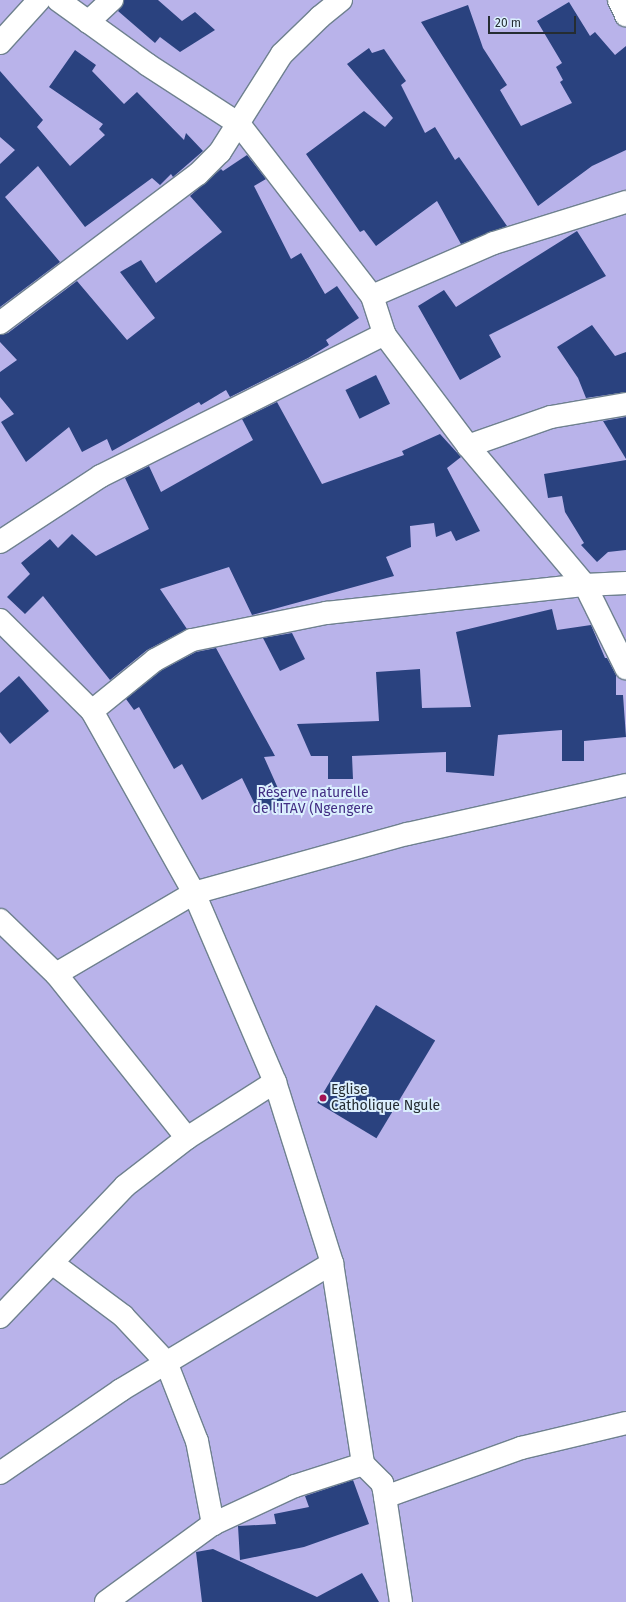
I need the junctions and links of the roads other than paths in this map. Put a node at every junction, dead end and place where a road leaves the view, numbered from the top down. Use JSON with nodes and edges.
{"nodes":[{"id":1,"x":39,"y":0,"type":"edge"},
{"id":2,"x":58,"y":0,"type":"edge"},
{"id":3,"x":112,"y":0,"type":"edge"},
{"id":4,"x":341,"y":0,"type":"edge"},
{"id":5,"x":619,"y":0,"type":"edge"},
{"id":6,"x":626,"y":15,"type":"edge"},
{"id":7,"x":88,"y":22,"type":"junction"},
{"id":8,"x":0,"y":43,"type":"edge"},
{"id":9,"x":239,"y":124,"type":"junction"},
{"id":10,"x":626,"y":202,"type":"edge"},
{"id":11,"x":372,"y":296,"type":"junction"},
{"id":12,"x":0,"y":323,"type":"edge"},
{"id":13,"x":384,"y":334,"type":"junction"},
{"id":14,"x":626,"y":404,"type":"edge"},
{"id":15,"x":468,"y":446,"type":"junction"},
{"id":16,"x":0,"y":542,"type":"edge"},
{"id":17,"x":626,"y":583,"type":"edge"},
{"id":18,"x":585,"y":585,"type":"junction"},
{"id":19,"x":0,"y":620,"type":"edge"},
{"id":20,"x":626,"y":668,"type":"edge"},
{"id":21,"x":92,"y":711,"type":"junction"},
{"id":22,"x":626,"y":785,"type":"edge"},
{"id":23,"x":194,"y":893,"type":"junction"},
{"id":24,"x":0,"y":920,"type":"edge"},
{"id":25,"x":56,"y":974,"type":"junction"},
{"id":26,"x":275,"y":1082,"type":"junction"},
{"id":27,"x":187,"y":1138,"type":"junction"},
{"id":28,"x":52,"y":1263,"type":"junction"},
{"id":29,"x":332,"y":1263,"type":"junction"},
{"id":30,"x":0,"y":1317,"type":"edge"},
{"id":31,"x":166,"y":1362,"type":"junction"},
{"id":32,"x":626,"y":1423,"type":"edge"},
{"id":33,"x":363,"y":1464,"type":"junction"},
{"id":34,"x":0,"y":1473,"type":"edge"},
{"id":35,"x":385,"y":1497,"type":"junction"},
{"id":36,"x":214,"y":1524,"type":"junction"},
{"id":37,"x":106,"y":1602,"type":"edge"},
{"id":38,"x":401,"y":1602,"type":"edge"}],
"edges":[{"from":1,"to":8,"type":"street"},
{"from":2,"to":7,"type":"street"},
{"from":3,"to":7,"type":"street"},
{"from":4,"to":9,"type":"street"},
{"from":5,"to":6,"type":"street"},
{"from":7,"to":9,"type":"street"},
{"from":9,"to":11,"type":"street"},
{"from":9,"to":12,"type":"street"},
{"from":10,"to":11,"type":"street"},
{"from":11,"to":13,"type":"street"},
{"from":13,"to":15,"type":"street"},
{"from":13,"to":16,"type":"street"},
{"from":14,"to":15,"type":"street"},
{"from":15,"to":18,"type":"street"},
{"from":17,"to":18,"type":"street"},
{"from":18,"to":20,"type":"street"},
{"from":18,"to":21,"type":"street"},
{"from":19,"to":21,"type":"street"},
{"from":21,"to":23,"type":"street"},
{"from":22,"to":23,"type":"street"},
{"from":23,"to":25,"type":"street"},
{"from":23,"to":26,"type":"street"},
{"from":24,"to":25,"type":"street"},
{"from":25,"to":27,"type":"street"},
{"from":26,"to":27,"type":"street"},
{"from":26,"to":29,"type":"street"},
{"from":27,"to":28,"type":"street"},
{"from":28,"to":30,"type":"street"},
{"from":28,"to":31,"type":"street"},
{"from":29,"to":31,"type":"street"},
{"from":29,"to":33,"type":"street"},
{"from":31,"to":34,"type":"street"},
{"from":31,"to":36,"type":"street"},
{"from":32,"to":35,"type":"street"},
{"from":33,"to":35,"type":"street"},
{"from":33,"to":36,"type":"street"},
{"from":35,"to":38,"type":"street"},
{"from":36,"to":37,"type":"street"}]}
